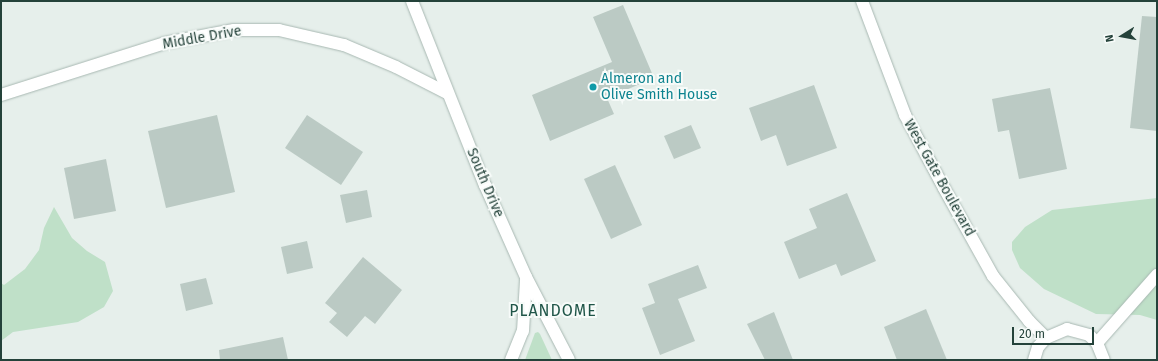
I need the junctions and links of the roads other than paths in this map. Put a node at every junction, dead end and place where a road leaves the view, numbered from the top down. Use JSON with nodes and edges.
{"nodes":[{"id":1,"x":412,"y":1,"type":"edge"},
{"id":2,"x":862,"y":1,"type":"edge"},
{"id":3,"x":447,"y":93,"type":"junction"},
{"id":4,"x":1,"y":95,"type":"edge"},
{"id":5,"x":1157,"y":274,"type":"edge"},
{"id":6,"x":526,"y":276,"type":"junction"},
{"id":7,"x":1046,"y":338,"type":"junction"},
{"id":8,"x":1098,"y":343,"type":"junction"},
{"id":9,"x":511,"y":360,"type":"edge"},
{"id":10,"x":569,"y":360,"type":"edge"},
{"id":11,"x":1034,"y":360,"type":"edge"},
{"id":12,"x":1104,"y":360,"type":"edge"}],
"edges":[{"from":1,"to":3,"type":"street","name":"South Drive"},
{"from":2,"to":7,"type":"street","name":"West Gate Boulevard"},
{"from":3,"to":4,"type":"street","name":"Middle Drive"},
{"from":3,"to":6,"type":"street","name":"South Drive"},
{"from":5,"to":8,"type":"street"},
{"from":6,"to":9,"type":"street"},
{"from":6,"to":10,"type":"street","name":"South Drive"},
{"from":7,"to":8,"type":"street"},
{"from":7,"to":11,"type":"street"},
{"from":8,"to":12,"type":"street"}]}
